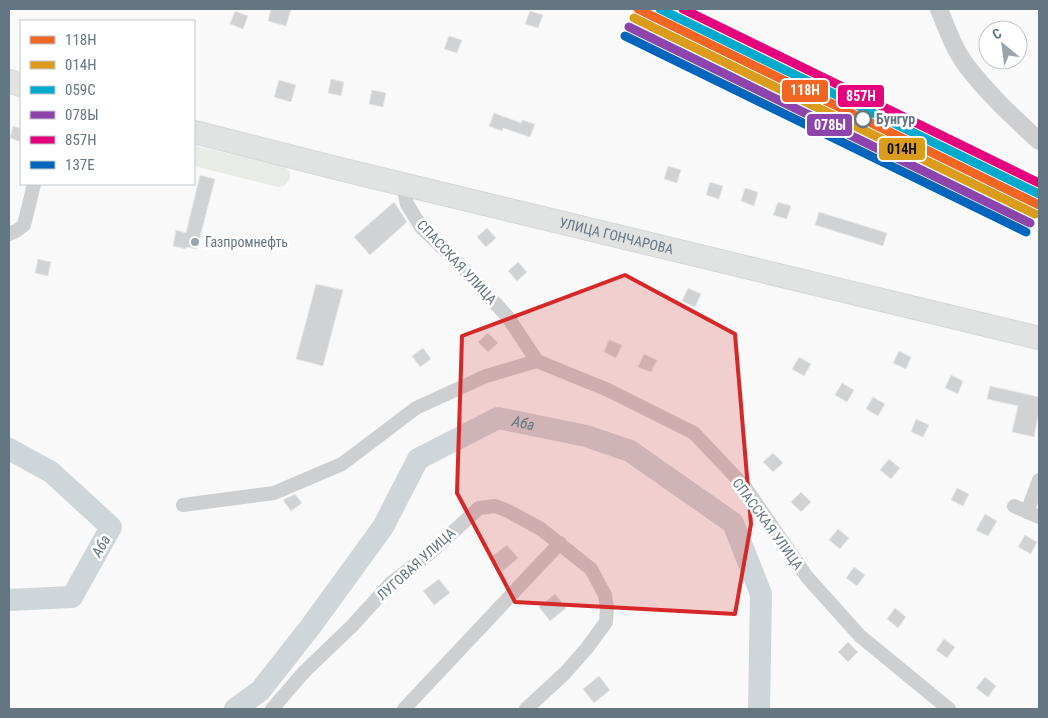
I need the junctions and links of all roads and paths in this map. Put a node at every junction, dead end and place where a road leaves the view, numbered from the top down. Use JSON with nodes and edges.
{"nodes":[{"id":1,"x":939,"y":9,"type":"edge"},
{"id":2,"x":195,"y":132,"type":"edge"},
{"id":3,"x":1039,"y":140,"type":"edge"},
{"id":4,"x":402,"y":183,"type":"junction"},
{"id":5,"x":34,"y":185,"type":"edge"},
{"id":6,"x":9,"y":234,"type":"edge"},
{"id":7,"x":1039,"y":338,"type":"edge"},
{"id":8,"x":537,"y":361,"type":"junction"},
{"id":9,"x":1039,"y":480,"type":"edge"},
{"id":10,"x":183,"y":505,"type":"dead end"},
{"id":11,"x":1027,"y":512,"type":"edge"},
{"id":12,"x":560,"y":543,"type":"junction"},
{"id":13,"x":272,"y":709,"type":"edge"},
{"id":14,"x":404,"y":709,"type":"edge"},
{"id":15,"x":526,"y":709,"type":"edge"},
{"id":16,"x":949,"y":709,"type":"edge"}],
"edges":[{"from":1,"to":3,"type":"street"},
{"from":2,"to":4,"type":"main road","name":"УЛИЦА ГОНЧАРОВА"},
{"from":4,"to":7,"type":"main road","name":"УЛИЦА ГОНЧАРОВА"},
{"from":4,"to":8,"type":"street","name":"СПАССКАЯ УЛИЦА"},
{"from":5,"to":6,"type":"street"},
{"from":8,"to":10,"type":"street"},
{"from":8,"to":16,"type":"street","name":"СПАССКАЯ УЛИЦА"},
{"from":9,"to":11,"type":"street"},
{"from":12,"to":13,"type":"street","name":"ЛУГОВАЯ УЛИЦА"},
{"from":12,"to":14,"type":"street"},
{"from":12,"to":15,"type":"street","name":"ЛУГОВАЯ УЛИЦА"}]}
